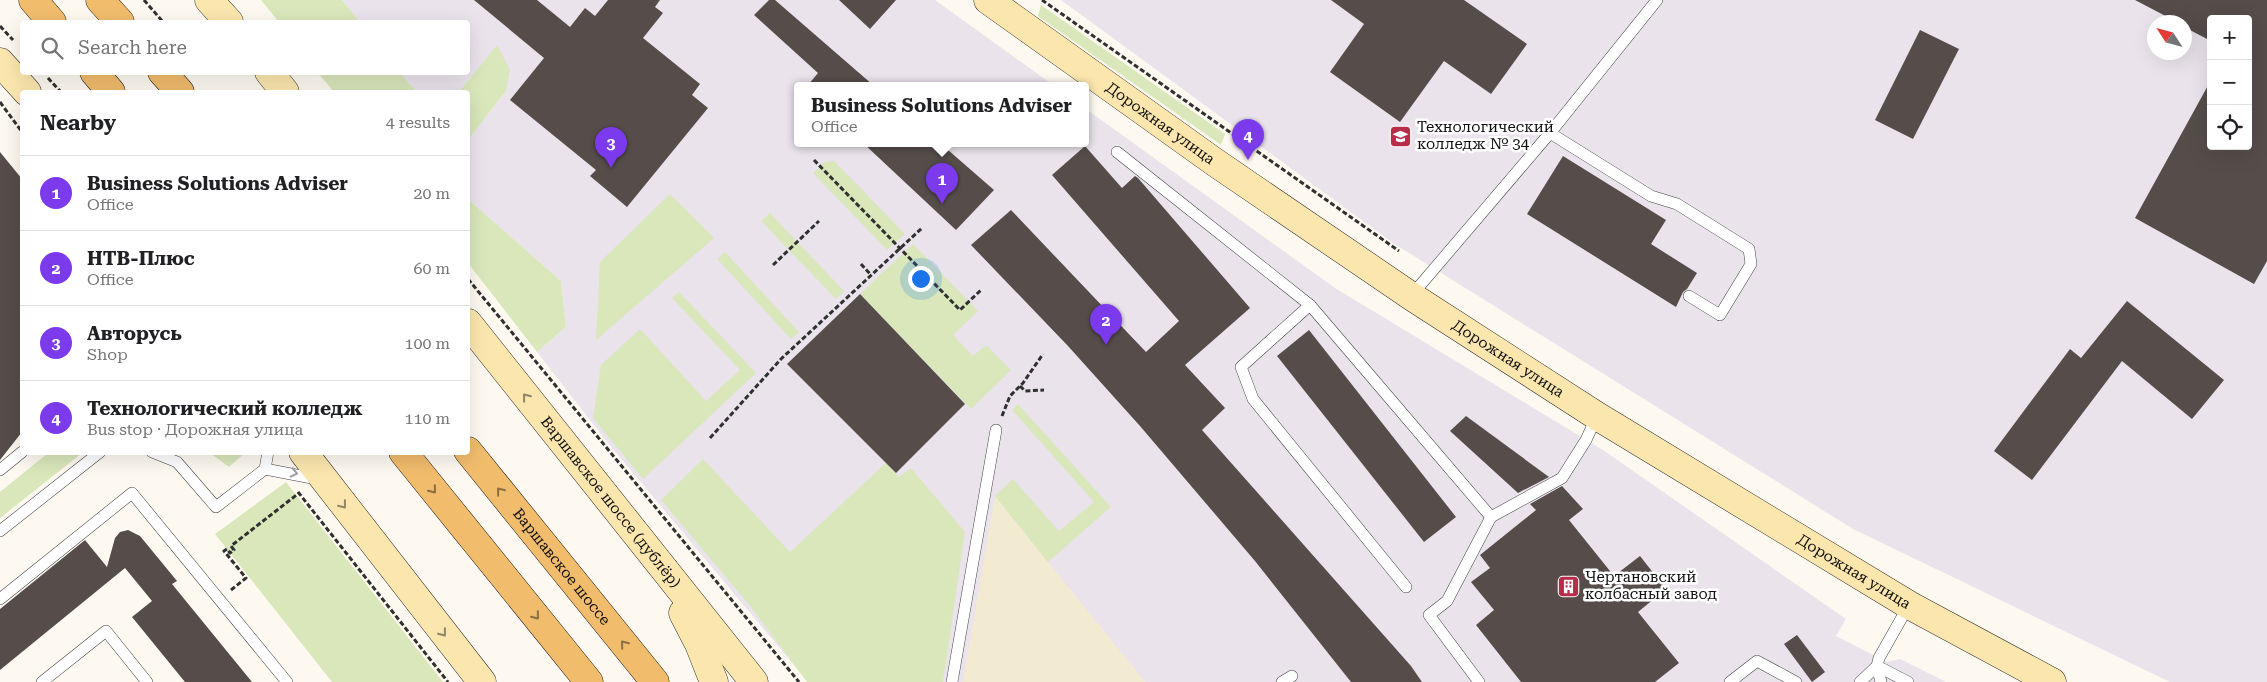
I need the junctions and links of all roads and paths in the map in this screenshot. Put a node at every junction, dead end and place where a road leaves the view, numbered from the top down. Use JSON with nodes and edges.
{"nodes":[{"id":1,"x":32,"y":0,"type":"edge"},
{"id":2,"x":100,"y":0,"type":"edge"},
{"id":3,"x":144,"y":0,"type":"edge"},
{"id":4,"x":209,"y":0,"type":"edge"},
{"id":5,"x":988,"y":0,"type":"edge"},
{"id":6,"x":1042,"y":0,"type":"edge"},
{"id":7,"x":1657,"y":0,"type":"edge"},
{"id":8,"x":50,"y":20,"type":"edge"},
{"id":9,"x":118,"y":20,"type":"edge"},
{"id":10,"x":161,"y":20,"type":"edge"},
{"id":11,"x":227,"y":20,"type":"edge"},
{"id":12,"x":0,"y":26,"type":"edge"},
{"id":13,"x":8,"y":53,"type":"edge"},
{"id":14,"x":46,"y":75,"type":"edge"},
{"id":15,"x":97,"y":75,"type":"edge"},
{"id":16,"x":165,"y":75,"type":"edge"},
{"id":17,"x":271,"y":75,"type":"edge"},
{"id":18,"x":26,"y":90,"type":"edge"},
{"id":19,"x":59,"y":90,"type":"edge"},
{"id":20,"x":109,"y":90,"type":"edge"},
{"id":21,"x":178,"y":90,"type":"edge"},
{"id":22,"x":283,"y":90,"type":"edge"},
{"id":23,"x":0,"y":102,"type":"edge"},
{"id":24,"x":20,"y":129,"type":"edge"},
{"id":25,"x":1550,"y":133,"type":"junction"},
{"id":26,"x":1117,"y":152,"type":"dead end"},
{"id":27,"x":814,"y":160,"type":"dead end"},
{"id":28,"x":819,"y":221,"type":"dead end"},
{"id":29,"x":922,"y":228,"type":"dead end"},
{"id":30,"x":900,"y":248,"type":"junction"},
{"id":31,"x":1399,"y":251,"type":"dead end"},
{"id":32,"x":861,"y":264,"type":"dead end"},
{"id":33,"x":773,"y":265,"type":"dead end"},
{"id":34,"x":871,"y":275,"type":"junction"},
{"id":35,"x":470,"y":281,"type":"edge"},
{"id":36,"x":982,"y":289,"type":"dead end"},
{"id":37,"x":1411,"y":296,"type":"junction"},
{"id":38,"x":1689,"y":296,"type":"dead end"},
{"id":39,"x":1310,"y":305,"type":"junction"},
{"id":40,"x":470,"y":326,"type":"edge"},
{"id":41,"x":1043,"y":354,"type":"dead end"},
{"id":42,"x":1020,"y":386,"type":"junction"},
{"id":43,"x":1044,"y":390,"type":"dead end"},
{"id":44,"x":1598,"y":416,"type":"junction"},
{"id":45,"x":996,"y":430,"type":"joint"},
{"id":46,"x":710,"y":438,"type":"dead end"},
{"id":47,"x":470,"y":452,"type":"edge"},
{"id":48,"x":20,"y":454,"type":"edge"},
{"id":49,"x":96,"y":455,"type":"edge"},
{"id":50,"x":160,"y":455,"type":"edge"},
{"id":51,"x":267,"y":455,"type":"edge"},
{"id":52,"x":305,"y":455,"type":"edge"},
{"id":53,"x":405,"y":455,"type":"edge"},
{"id":54,"x":265,"y":469,"type":"junction"},
{"id":55,"x":0,"y":470,"type":"edge"},
{"id":56,"x":282,"y":470,"type":"junction"},
{"id":57,"x":323,"y":480,"type":"junction"},
{"id":58,"x":299,"y":493,"type":"junction"},
{"id":59,"x":1491,"y":517,"type":"junction"},
{"id":60,"x":621,"y":518,"type":"junction"},
{"id":61,"x":0,"y":531,"type":"edge"},
{"id":62,"x":1406,"y":587,"type":"dead end"},
{"id":63,"x":0,"y":599,"type":"edge"},
{"id":64,"x":219,"y":599,"type":"junction"},
{"id":65,"x":1909,"y":605,"type":"junction"},
{"id":66,"x":1877,"y":666,"type":"junction"},
{"id":67,"x":42,"y":682,"type":"edge"},
{"id":68,"x":147,"y":682,"type":"edge"},
{"id":69,"x":287,"y":682,"type":"edge"},
{"id":70,"x":448,"y":682,"type":"edge"},
{"id":71,"x":482,"y":682,"type":"edge"},
{"id":72,"x":589,"y":682,"type":"edge"},
{"id":73,"x":655,"y":682,"type":"edge"},
{"id":74,"x":714,"y":682,"type":"edge"},
{"id":75,"x":754,"y":682,"type":"edge"},
{"id":76,"x":799,"y":682,"type":"edge"},
{"id":77,"x":952,"y":682,"type":"edge"},
{"id":78,"x":1479,"y":682,"type":"edge"},
{"id":79,"x":1730,"y":682,"type":"edge"},
{"id":80,"x":1796,"y":682,"type":"edge"},
{"id":81,"x":1860,"y":682,"type":"edge"},
{"id":82,"x":1881,"y":682,"type":"edge"},
{"id":83,"x":1908,"y":682,"type":"edge"},
{"id":84,"x":2052,"y":682,"type":"edge"}],
"edges":[{"from":1,"to":8,"type":"main road"},
{"from":2,"to":9,"type":"main road"},
{"from":3,"to":10,"type":"path"},
{"from":4,"to":11,"type":"main road"},
{"from":5,"to":37,"type":"main road","name":"Дорожная улица"},
{"from":6,"to":31,"type":"path"},
{"from":7,"to":25,"type":"lane"},
{"from":12,"to":13,"type":"path"},
{"from":13,"to":18,"type":"main road"},
{"from":14,"to":19,"type":"path"},
{"from":15,"to":20,"type":"main road"},
{"from":16,"to":21,"type":"main road"},
{"from":17,"to":22,"type":"main road"},
{"from":23,"to":24,"type":"path"},
{"from":25,"to":37,"type":"lane"},
{"from":25,"to":38,"type":"lane"},
{"from":26,"to":39,"type":"lane"},
{"from":27,"to":30,"type":"path"},
{"from":28,"to":33,"type":"path"},
{"from":29,"to":30,"type":"path"},
{"from":30,"to":34,"type":"path"},
{"from":30,"to":36,"type":"path"},
{"from":32,"to":34,"type":"path"},
{"from":34,"to":46,"type":"path"},
{"from":35,"to":76,"type":"path"},
{"from":37,"to":44,"type":"main road","name":"Дорожная улица"},
{"from":39,"to":59,"type":"lane"},
{"from":39,"to":62,"type":"lane"},
{"from":60,"to":40,"type":"main road","name":"Варшавское шоссе (дублёр)","one_way":true},
{"from":41,"to":42,"type":"path"},
{"from":42,"to":43,"type":"path"},
{"from":42,"to":45,"type":"path"},
{"from":44,"to":59,"type":"lane"},
{"from":44,"to":65,"type":"main road","name":"Дорожная улица"},
{"from":45,"to":77,"type":"lane"},
{"from":73,"to":47,"type":"main road","name":"Варшавское шоссе","one_way":true},
{"from":48,"to":55,"type":"lane"},
{"from":49,"to":61,"type":"lane"},
{"from":50,"to":54,"type":"lane"},
{"from":51,"to":54,"type":"lane"},
{"from":52,"to":57,"type":"main road"},
{"from":53,"to":72,"type":"main road","one_way":true},
{"from":54,"to":56,"type":"lane"},
{"from":56,"to":57,"type":"lane","one_way":true},
{"from":56,"to":58,"type":"path"},
{"from":57,"to":71,"type":"main road","one_way":true},
{"from":58,"to":64,"type":"path"},
{"from":58,"to":70,"type":"path"},
{"from":59,"to":78,"type":"lane"},
{"from":60,"to":74,"type":"main road"},
{"from":60,"to":75,"type":"main road","name":"Варшавское шоссе (дублёр)"},
{"from":63,"to":64,"type":"lane"},
{"from":64,"to":69,"type":"lane"},
{"from":65,"to":66,"type":"lane"},
{"from":65,"to":84,"type":"main road","name":"Дорожная улица"},
{"from":66,"to":81,"type":"lane"},
{"from":66,"to":82,"type":"lane"},
{"from":66,"to":83,"type":"lane"},
{"from":67,"to":68,"type":"lane"},
{"from":79,"to":80,"type":"lane"}]}
